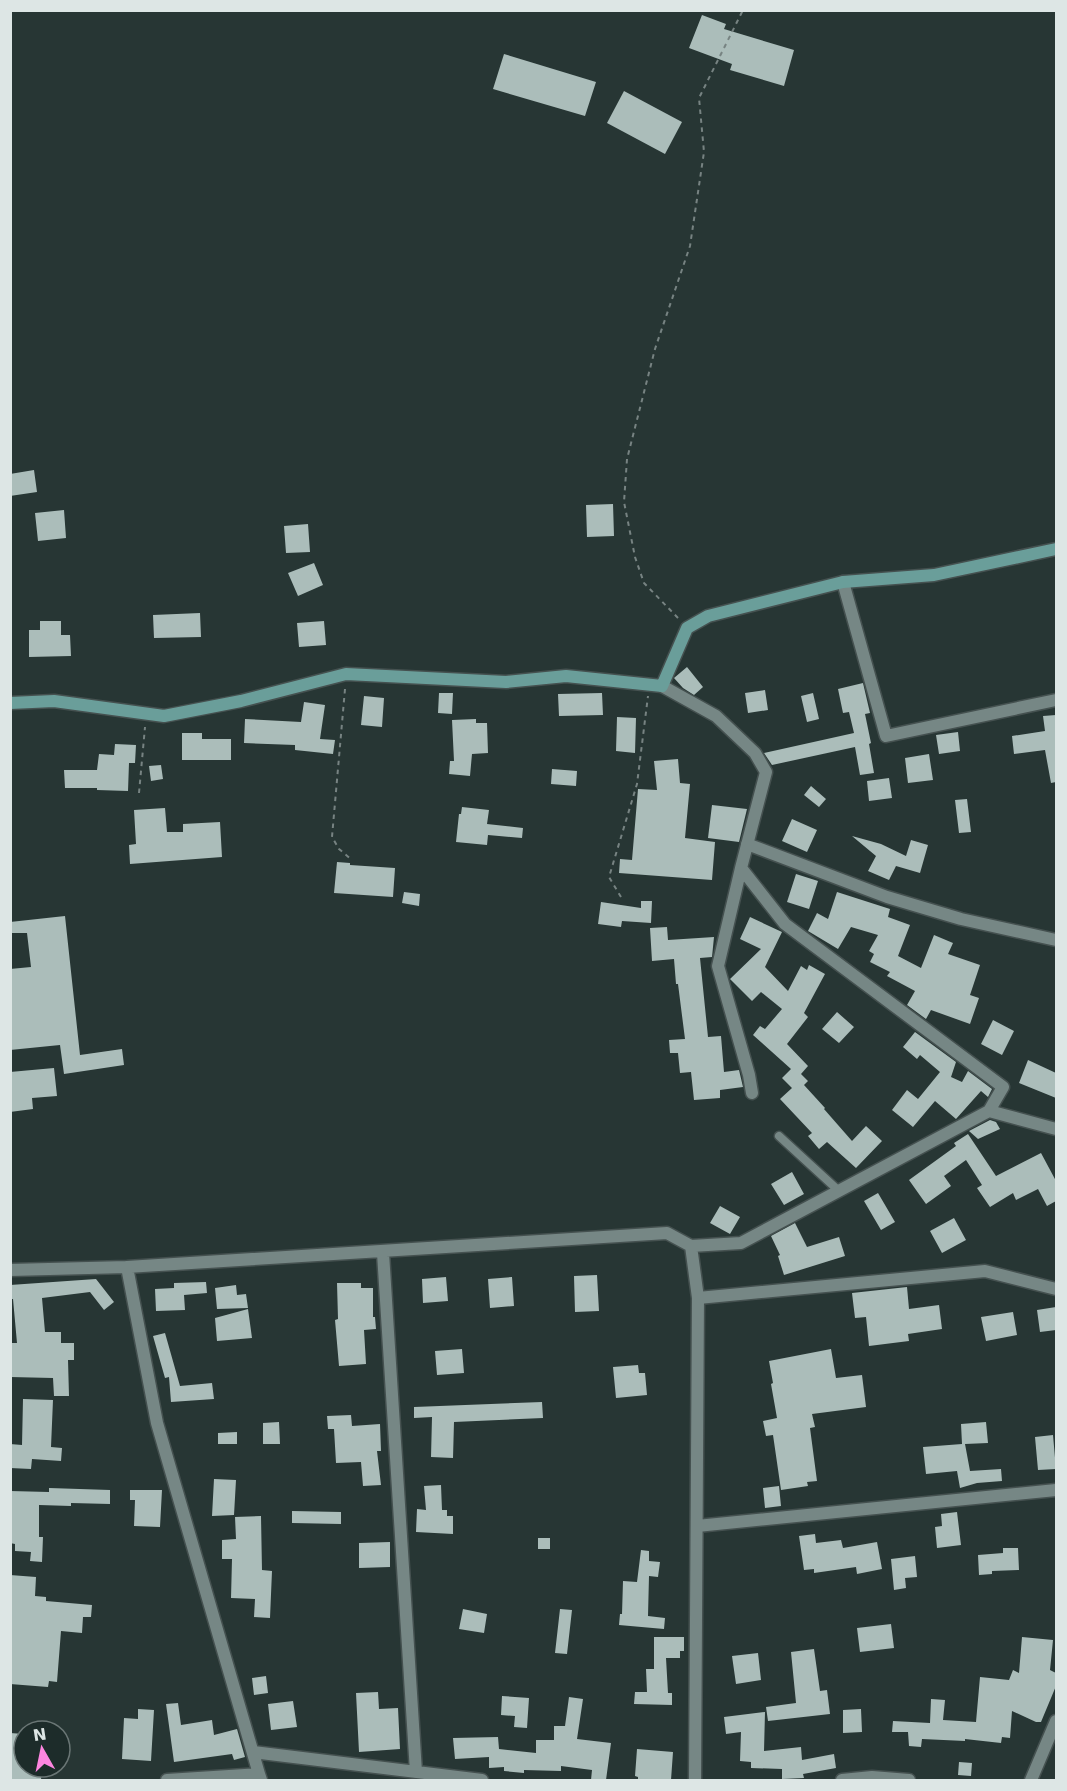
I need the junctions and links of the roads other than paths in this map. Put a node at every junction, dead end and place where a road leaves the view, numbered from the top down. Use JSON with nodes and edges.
{"nodes":[{"id":1,"x":1056,"y":549,"type":"edge"},
{"id":2,"x":843,"y":582,"type":"junction"},
{"id":3,"x":656,"y":685,"type":"junction"},
{"id":4,"x":1056,"y":700,"type":"edge"},
{"id":5,"x":10,"y":703,"type":"edge"},
{"id":6,"x":747,"y":844,"type":"junction"},
{"id":7,"x":741,"y":868,"type":"junction"},
{"id":8,"x":1056,"y":940,"type":"edge"},
{"id":9,"x":752,"y":1093,"type":"dead end"},
{"id":10,"x":989,"y":1111,"type":"junction"},
{"id":11,"x":1056,"y":1129,"type":"edge"},
{"id":12,"x":779,"y":1136,"type":"dead end"},
{"id":13,"x":839,"y":1191,"type":"junction"},
{"id":14,"x":692,"y":1246,"type":"junction"},
{"id":15,"x":383,"y":1252,"type":"junction"},
{"id":16,"x":128,"y":1267,"type":"junction"},
{"id":17,"x":10,"y":1270,"type":"edge"},
{"id":18,"x":1056,"y":1289,"type":"edge"},
{"id":19,"x":698,"y":1298,"type":"junction"},
{"id":20,"x":1056,"y":1490,"type":"edge"},
{"id":21,"x":697,"y":1526,"type":"junction"},
{"id":22,"x":1056,"y":1721,"type":"edge"},
{"id":23,"x":1053,"y":1737,"type":"edge"},
{"id":24,"x":253,"y":1752,"type":"junction"},
{"id":25,"x":416,"y":1772,"type":"junction"},
{"id":26,"x":260,"y":1777,"type":"edge"},
{"id":27,"x":167,"y":1780,"type":"edge"},
{"id":28,"x":482,"y":1780,"type":"edge"},
{"id":29,"x":695,"y":1780,"type":"edge"},
{"id":30,"x":842,"y":1780,"type":"edge"},
{"id":31,"x":909,"y":1780,"type":"edge"},
{"id":32,"x":1031,"y":1780,"type":"edge"}],
"edges":[{"from":1,"to":2,"type":"street"},
{"from":2,"to":3,"type":"street"},
{"from":2,"to":4,"type":"street"},
{"from":3,"to":5,"type":"street"},
{"from":3,"to":6,"type":"street"},
{"from":6,"to":7,"type":"street"},
{"from":6,"to":8,"type":"street"},
{"from":7,"to":9,"type":"street"},
{"from":7,"to":10,"type":"street"},
{"from":10,"to":11,"type":"street"},
{"from":10,"to":13,"type":"street"},
{"from":12,"to":13,"type":"lane"},
{"from":13,"to":14,"type":"street"},
{"from":14,"to":15,"type":"street"},
{"from":14,"to":19,"type":"street"},
{"from":15,"to":16,"type":"street"},
{"from":15,"to":25,"type":"street"},
{"from":16,"to":17,"type":"street"},
{"from":16,"to":24,"type":"street"},
{"from":18,"to":19,"type":"street"},
{"from":19,"to":21,"type":"street"},
{"from":20,"to":21,"type":"street"},
{"from":21,"to":29,"type":"street"},
{"from":22,"to":23,"type":"street"},
{"from":23,"to":32,"type":"street"},
{"from":24,"to":25,"type":"street"},
{"from":24,"to":26,"type":"street"},
{"from":25,"to":28,"type":"street"},
{"from":26,"to":27,"type":"street"},
{"from":30,"to":31,"type":"street"}]}
